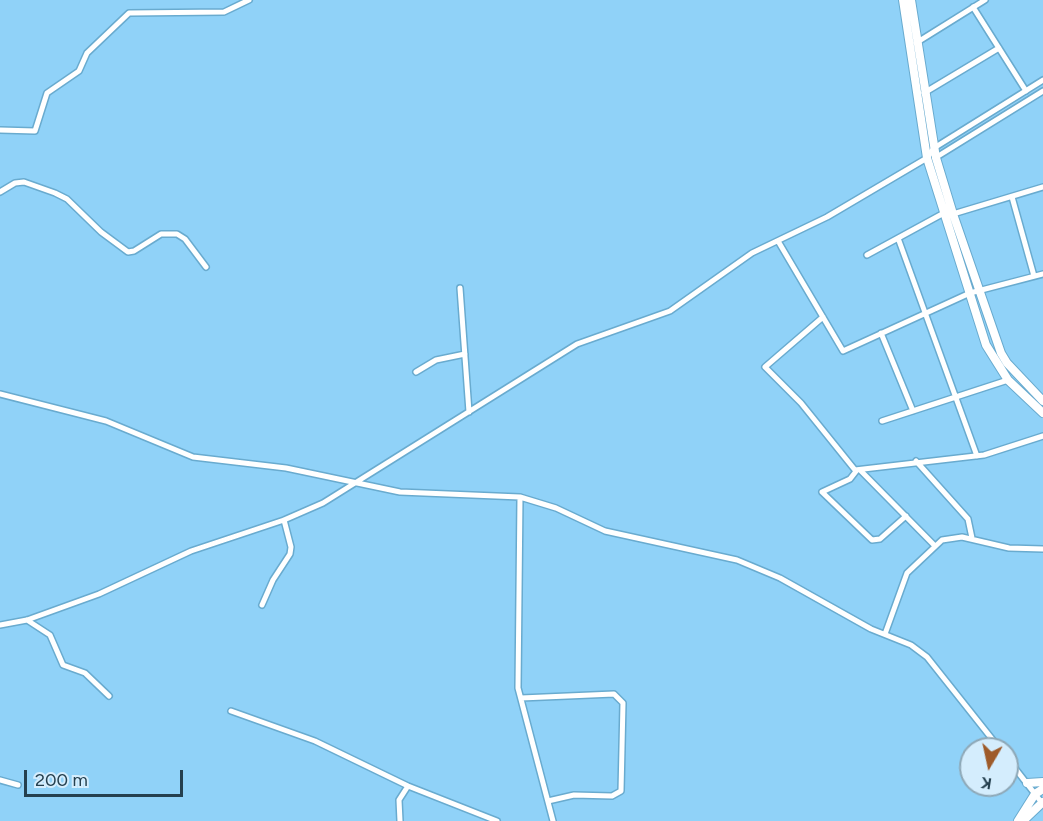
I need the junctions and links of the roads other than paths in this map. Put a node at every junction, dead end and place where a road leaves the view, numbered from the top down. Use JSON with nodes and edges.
{"nodes":[{"id":1,"x":249,"y":0,"type":"edge"},
{"id":2,"x":903,"y":0,"type":"edge"},
{"id":3,"x":911,"y":0,"type":"edge"},
{"id":4,"x":985,"y":0,"type":"edge"},
{"id":5,"x":974,"y":7,"type":"junction"},
{"id":6,"x":916,"y":43,"type":"junction"},
{"id":7,"x":999,"y":48,"type":"junction"},
{"id":8,"x":1043,"y":80,"type":"edge"},
{"id":9,"x":1026,"y":91,"type":"junction"},
{"id":10,"x":1043,"y":91,"type":"edge"},
{"id":11,"x":924,"y":93,"type":"junction"},
{"id":12,"x":0,"y":130,"type":"edge"},
{"id":13,"x":934,"y":148,"type":"junction"},
{"id":14,"x":931,"y":158,"type":"junction"},
{"id":15,"x":1043,"y":187,"type":"edge"},
{"id":16,"x":0,"y":192,"type":"edge"},
{"id":17,"x":1012,"y":197,"type":"junction"},
{"id":18,"x":944,"y":213,"type":"junction"},
{"id":19,"x":953,"y":214,"type":"junction"},
{"id":20,"x":898,"y":238,"type":"junction"},
{"id":21,"x":778,"y":241,"type":"junction"},
{"id":22,"x":867,"y":255,"type":"dead end"},
{"id":23,"x":206,"y":267,"type":"dead end"},
{"id":24,"x":1043,"y":274,"type":"edge"},
{"id":25,"x":1034,"y":276,"type":"junction"},
{"id":26,"x":460,"y":288,"type":"dead end"},
{"id":27,"x":979,"y":290,"type":"junction"},
{"id":28,"x":970,"y":293,"type":"junction"},
{"id":29,"x":926,"y":312,"type":"junction"},
{"id":30,"x":823,"y":317,"type":"junction"},
{"id":31,"x":881,"y":333,"type":"junction"},
{"id":32,"x":465,"y":354,"type":"junction"},
{"id":33,"x":416,"y":372,"type":"dead end"},
{"id":34,"x":1008,"y":380,"type":"junction"},
{"id":35,"x":0,"y":394,"type":"edge"},
{"id":36,"x":954,"y":398,"type":"junction"},
{"id":37,"x":1043,"y":401,"type":"edge"},
{"id":38,"x":913,"y":411,"type":"junction"},
{"id":39,"x":469,"y":412,"type":"junction"},
{"id":40,"x":1043,"y":413,"type":"edge"},
{"id":41,"x":882,"y":422,"type":"dead end"},
{"id":42,"x":1043,"y":436,"type":"edge"},
{"id":43,"x":977,"y":456,"type":"junction"},
{"id":44,"x":916,"y":461,"type":"junction"},
{"id":45,"x":859,"y":470,"type":"junction"},
{"id":46,"x":357,"y":483,"type":"junction"},
{"id":47,"x":520,"y":497,"type":"junction"},
{"id":48,"x":906,"y":516,"type":"junction"},
{"id":49,"x":284,"y":520,"type":"junction"},
{"id":50,"x":972,"y":538,"type":"junction"},
{"id":51,"x":935,"y":546,"type":"junction"},
{"id":52,"x":1043,"y":549,"type":"edge"},
{"id":53,"x":262,"y":605,"type":"dead end"},
{"id":54,"x":27,"y":620,"type":"junction"},
{"id":55,"x":0,"y":625,"type":"edge"},
{"id":56,"x":885,"y":634,"type":"junction"},
{"id":57,"x":109,"y":696,"type":"dead end"},
{"id":58,"x":520,"y":698,"type":"junction"},
{"id":59,"x":231,"y":711,"type":"dead end"},
{"id":60,"x":990,"y":737,"type":"edge"},
{"id":61,"x":1019,"y":773,"type":"edge"},
{"id":62,"x":0,"y":780,"type":"edge"},
{"id":63,"x":1043,"y":782,"type":"edge"},
{"id":64,"x":1027,"y":783,"type":"junction"},
{"id":65,"x":18,"y":785,"type":"dead end"},
{"id":66,"x":408,"y":786,"type":"junction"},
{"id":67,"x":1043,"y":789,"type":"edge"},
{"id":68,"x":1035,"y":794,"type":"junction"},
{"id":69,"x":548,"y":801,"type":"junction"},
{"id":70,"x":1042,"y":802,"type":"edge"},
{"id":71,"x":400,"y":821,"type":"edge"},
{"id":72,"x":496,"y":821,"type":"edge"},
{"id":73,"x":553,"y":821,"type":"edge"},
{"id":74,"x":1018,"y":821,"type":"edge"},
{"id":75,"x":1023,"y":821,"type":"edge"}],
"edges":[{"from":1,"to":12,"type":"street"},
{"from":2,"to":14,"type":"street"},
{"from":3,"to":6,"type":"street"},
{"from":4,"to":5,"type":"street"},
{"from":5,"to":6,"type":"street"},
{"from":5,"to":7,"type":"street"},
{"from":6,"to":11,"type":"street"},
{"from":7,"to":9,"type":"street"},
{"from":7,"to":11,"type":"street"},
{"from":8,"to":9,"type":"street"},
{"from":9,"to":13,"type":"street"},
{"from":10,"to":14,"type":"street"},
{"from":11,"to":13,"type":"street"},
{"from":13,"to":14,"type":"street"},
{"from":14,"to":18,"type":"street"},
{"from":14,"to":19,"type":"street"},
{"from":14,"to":21,"type":"street"},
{"from":15,"to":17,"type":"street"},
{"from":16,"to":23,"type":"street"},
{"from":17,"to":19,"type":"street"},
{"from":17,"to":25,"type":"street"},
{"from":18,"to":20,"type":"street"},
{"from":18,"to":28,"type":"street"},
{"from":19,"to":27,"type":"street"},
{"from":20,"to":22,"type":"street"},
{"from":20,"to":29,"type":"street"},
{"from":21,"to":30,"type":"street"},
{"from":21,"to":39,"type":"street"},
{"from":24,"to":25,"type":"street"},
{"from":25,"to":27,"type":"street"},
{"from":26,"to":32,"type":"street"},
{"from":27,"to":28,"type":"street"},
{"from":27,"to":37,"type":"street"},
{"from":28,"to":29,"type":"street"},
{"from":28,"to":34,"type":"street"},
{"from":29,"to":31,"type":"street"},
{"from":29,"to":36,"type":"street"},
{"from":30,"to":31,"type":"street"},
{"from":30,"to":45,"type":"street"},
{"from":31,"to":38,"type":"street"},
{"from":32,"to":33,"type":"street"},
{"from":32,"to":39,"type":"street"},
{"from":34,"to":36,"type":"street"},
{"from":34,"to":40,"type":"street"},
{"from":35,"to":46,"type":"street"},
{"from":36,"to":38,"type":"street"},
{"from":36,"to":43,"type":"street"},
{"from":38,"to":41,"type":"street"},
{"from":39,"to":46,"type":"street"},
{"from":42,"to":43,"type":"street"},
{"from":43,"to":44,"type":"street"},
{"from":44,"to":45,"type":"street"},
{"from":44,"to":50,"type":"street"},
{"from":45,"to":48,"type":"street"},
{"from":45,"to":48,"type":"street"},
{"from":46,"to":47,"type":"street"},
{"from":46,"to":49,"type":"street"},
{"from":47,"to":56,"type":"street"},
{"from":47,"to":58,"type":"street"},
{"from":48,"to":51,"type":"street"},
{"from":49,"to":53,"type":"street"},
{"from":49,"to":54,"type":"street"},
{"from":50,"to":51,"type":"street"},
{"from":50,"to":52,"type":"street"},
{"from":51,"to":56,"type":"street"},
{"from":54,"to":55,"type":"street"},
{"from":54,"to":57,"type":"street"},
{"from":56,"to":60,"type":"street"},
{"from":58,"to":69,"type":"street"},
{"from":58,"to":69,"type":"street"},
{"from":59,"to":66,"type":"street"},
{"from":61,"to":64,"type":"street"},
{"from":62,"to":65,"type":"street"},
{"from":63,"to":64,"type":"street"},
{"from":64,"to":68,"type":"street"},
{"from":66,"to":71,"type":"street"},
{"from":66,"to":72,"type":"street"},
{"from":67,"to":68,"type":"street"},
{"from":68,"to":70,"type":"street"},
{"from":68,"to":74,"type":"street"},
{"from":69,"to":73,"type":"street"},
{"from":70,"to":75,"type":"street"}]}
